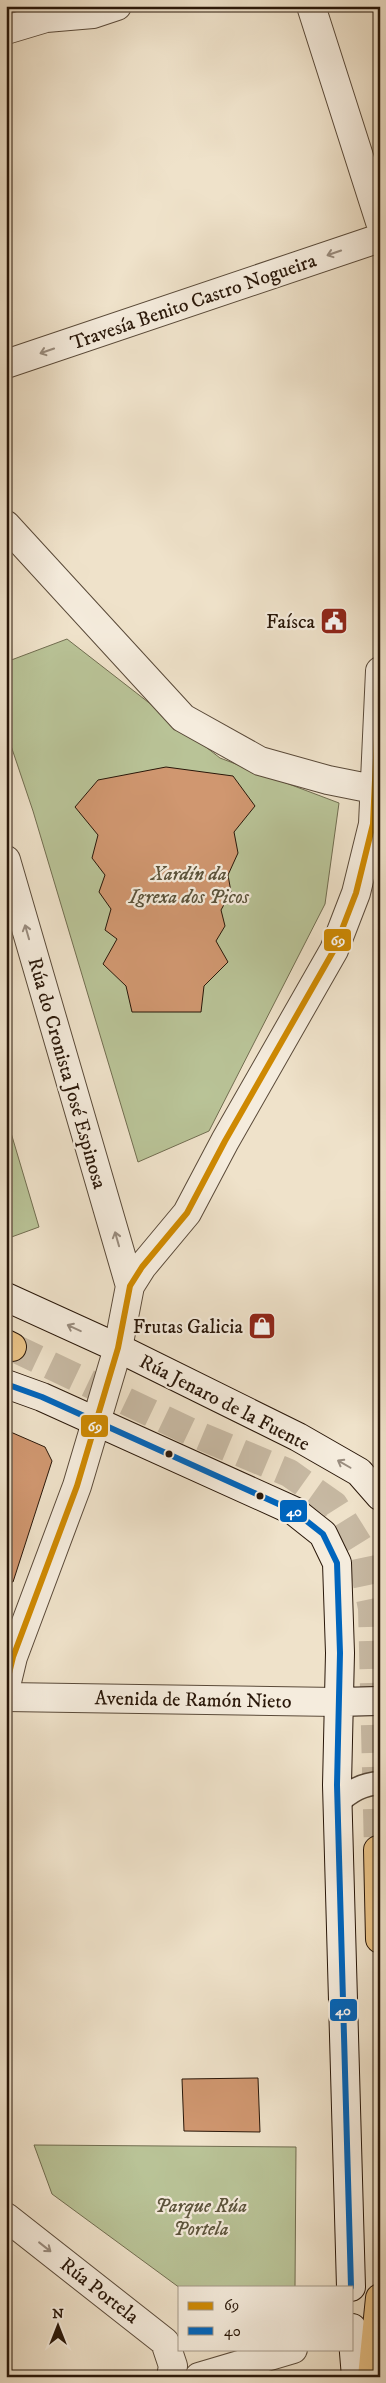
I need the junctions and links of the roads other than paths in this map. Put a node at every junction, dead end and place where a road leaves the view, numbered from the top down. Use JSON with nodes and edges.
{"nodes":[{"id":1,"x":117,"y":6,"type":"edge"},
{"id":2,"x":311,"y":6,"type":"edge"},
{"id":3,"x":6,"y":30,"type":"edge"},
{"id":4,"x":380,"y":222,"type":"edge"},
{"id":5,"x":380,"y":238,"type":"edge"},
{"id":6,"x":6,"y":364,"type":"edge"},
{"id":7,"x":6,"y":526,"type":"edge"},
{"id":8,"x":380,"y":671,"type":"edge"},
{"id":9,"x":375,"y":787,"type":"junction"},
{"id":10,"x":6,"y":860,"type":"edge"},
{"id":11,"x":130,"y":1286,"type":"junction"},
{"id":12,"x":6,"y":1296,"type":"edge"},
{"id":13,"x":118,"y":1348,"type":"junction"},
{"id":14,"x":6,"y":1384,"type":"edge"},
{"id":15,"x":95,"y":1421,"type":"junction"},
{"id":16,"x":380,"y":1496,"type":"edge"},
{"id":17,"x":6,"y":1686,"type":"edge"},
{"id":18,"x":6,"y":1697,"type":"edge"},
{"id":19,"x":380,"y":1701,"type":"edge"},
{"id":20,"x":338,"y":1702,"type":"junction"},
{"id":21,"x":380,"y":1783,"type":"edge"},
{"id":22,"x":338,"y":1803,"type":"junction"},
{"id":23,"x":378,"y":1850,"type":"dead end"},
{"id":24,"x":380,"y":1939,"type":"edge"},
{"id":25,"x":6,"y":2217,"type":"edge"},
{"id":26,"x":351,"y":2286,"type":"edge"},
{"id":27,"x":380,"y":2298,"type":"edge"},
{"id":28,"x":290,"y":2350,"type":"edge"},
{"id":29,"x":354,"y":2350,"type":"edge"},
{"id":30,"x":171,"y":2377,"type":"edge"},
{"id":31,"x":198,"y":2377,"type":"edge"},
{"id":32,"x":356,"y":2377,"type":"edge"},
{"id":33,"x":372,"y":2377,"type":"edge"}],
"edges":[{"from":1,"to":3,"type":"street"},
{"from":2,"to":4,"type":"street"},
{"from":5,"to":6,"type":"street","name":"Travesía Benito Castro Nogueira","one_way":true},
{"from":7,"to":9,"type":"street"},
{"from":8,"to":9,"type":"street"},
{"from":9,"to":11,"type":"street"},
{"from":11,"to":10,"type":"street","name":"Rúa do Cronista José Espinosa","one_way":true},
{"from":11,"to":13,"type":"street"},
{"from":13,"to":12,"type":"street","name":"Rúa Jenaro de la Fuente","one_way":true},
{"from":13,"to":15,"type":"street"},
{"from":16,"to":13,"type":"street","name":"Rúa Jenaro de la Fuente","one_way":true},
{"from":14,"to":15,"type":"street"},
{"from":15,"to":17,"type":"street"},
{"from":15,"to":20,"type":"street"},
{"from":18,"to":20,"type":"street","name":"Avenida de Ramón Nieto"},
{"from":19,"to":20,"type":"street","name":"Avenida de Ramón Nieto"},
{"from":20,"to":22,"type":"street"},
{"from":21,"to":22,"type":"lane"},
{"from":22,"to":26,"type":"street"},
{"from":23,"to":24,"type":"main road"},
{"from":25,"to":30,"type":"street","name":"Rúa Portela","one_way":true},
{"from":27,"to":33,"type":"main road"},
{"from":28,"to":31,"type":"street"},
{"from":29,"to":32,"type":"street"}]}
